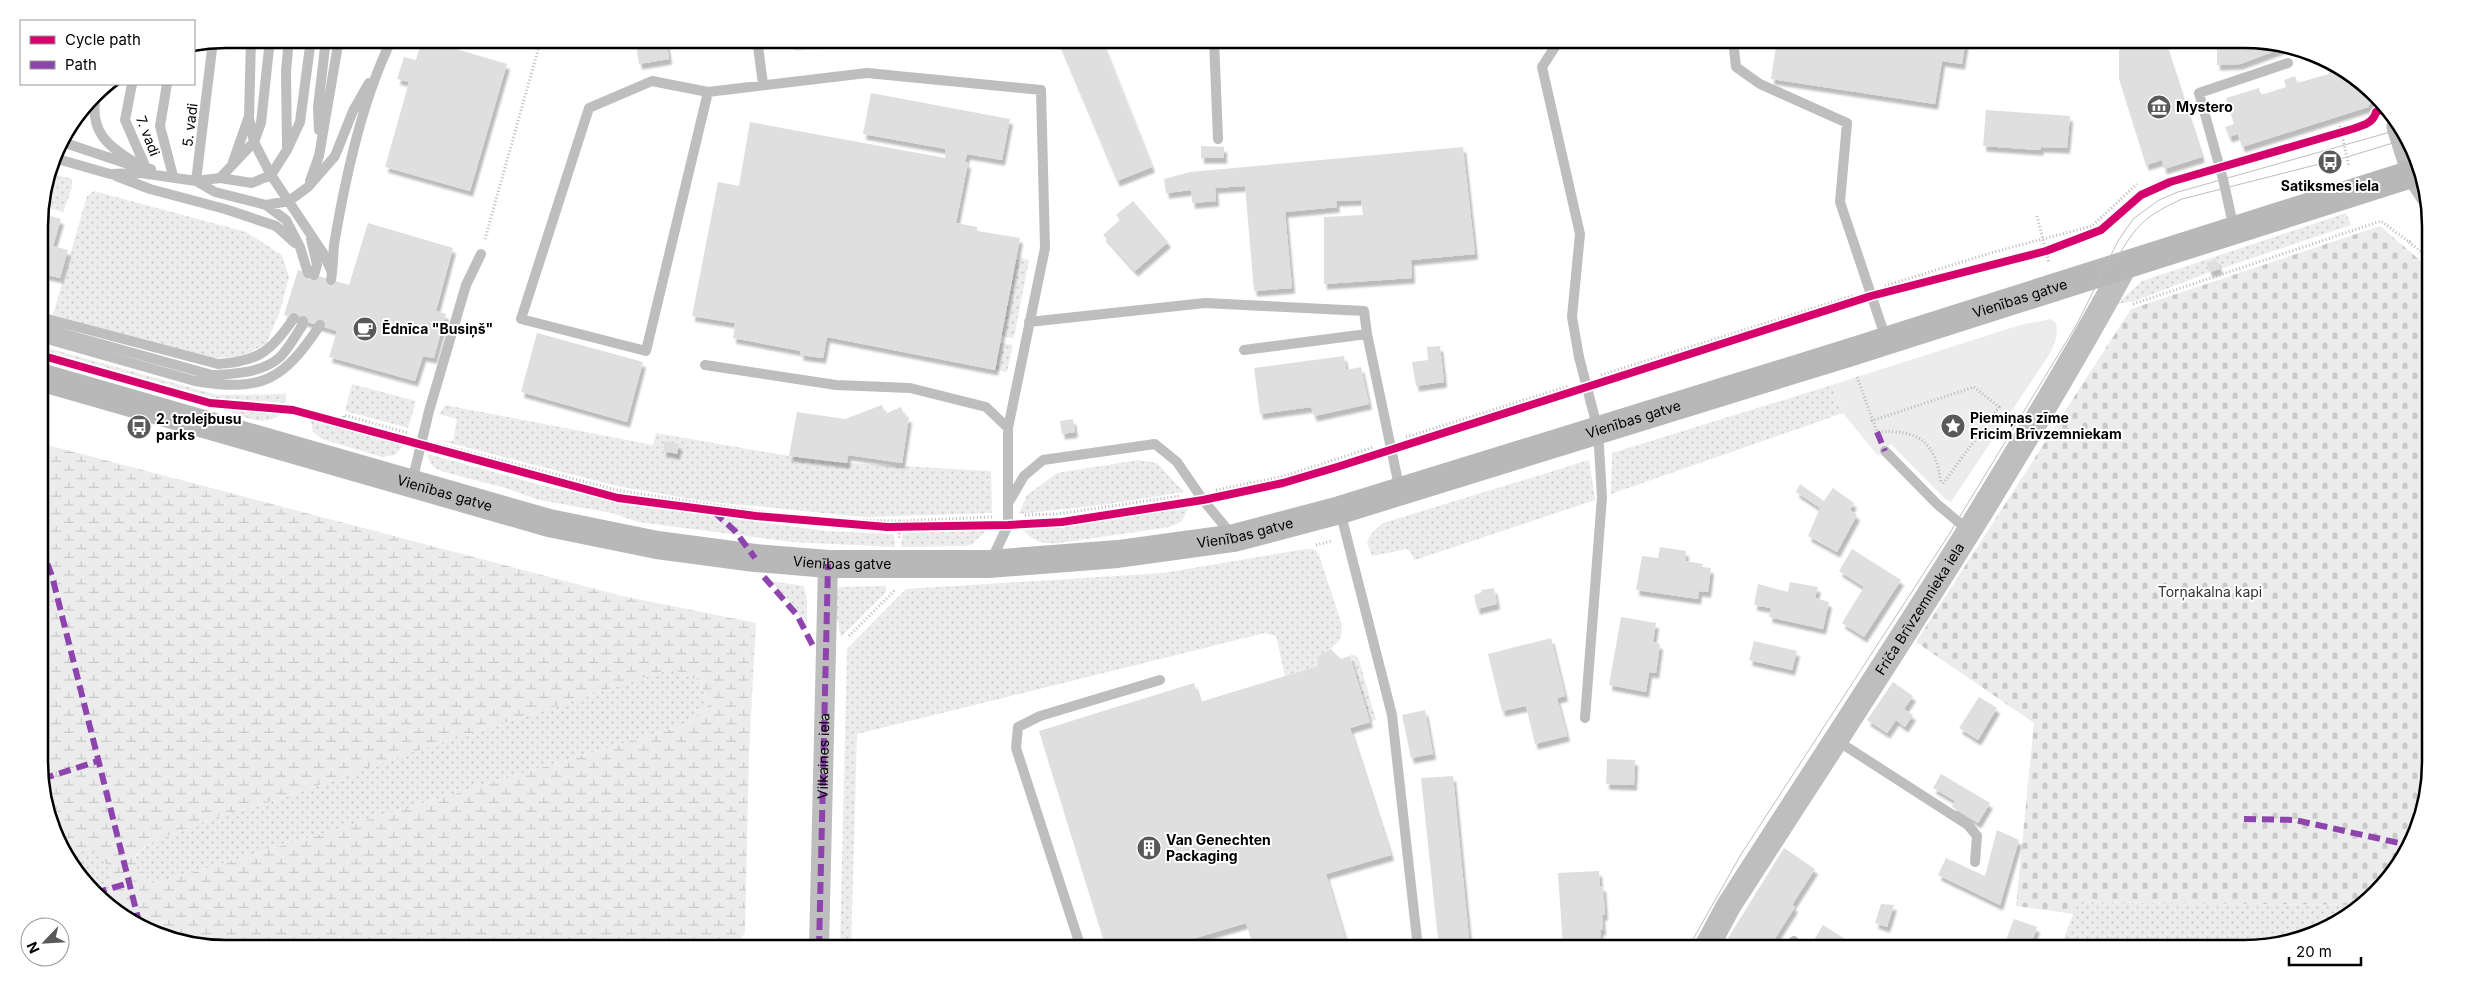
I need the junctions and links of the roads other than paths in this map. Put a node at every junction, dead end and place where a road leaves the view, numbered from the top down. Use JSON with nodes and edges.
{"nodes":[{"id":1,"x":212,"y":48,"type":"edge"},
{"id":2,"x":250,"y":48,"type":"edge"},
{"id":3,"x":269,"y":48,"type":"edge"},
{"id":4,"x":288,"y":48,"type":"edge"},
{"id":5,"x":310,"y":48,"type":"edge"},
{"id":6,"x":325,"y":48,"type":"edge"},
{"id":7,"x":337,"y":48,"type":"edge"},
{"id":8,"x":387,"y":48,"type":"edge"},
{"id":9,"x":758,"y":48,"type":"edge"},
{"id":10,"x":1214,"y":48,"type":"edge"},
{"id":11,"x":1554,"y":48,"type":"edge"},
{"id":12,"x":1734,"y":48,"type":"edge"},
{"id":13,"x":2288,"y":63,"type":"dead end"},
{"id":14,"x":377,"y":68,"type":"junction"},
{"id":15,"x":763,"y":84,"type":"junction"},
{"id":16,"x":132,"y":85,"type":"edge"},
{"id":17,"x":167,"y":85,"type":"edge"},
{"id":18,"x":708,"y":92,"type":"junction"},
{"id":19,"x":93,"y":107,"type":"edge"},
{"id":20,"x":249,"y":118,"type":"junction"},
{"id":21,"x":70,"y":139,"type":"edge"},
{"id":22,"x":1218,"y":139,"type":"dead end"},
{"id":23,"x":254,"y":142,"type":"junction"},
{"id":24,"x":68,"y":144,"type":"edge"},
{"id":25,"x":81,"y":148,"type":"junction"},
{"id":26,"x":287,"y":150,"type":"junction"},
{"id":27,"x":319,"y":156,"type":"junction"},
{"id":28,"x":60,"y":160,"type":"edge"},
{"id":29,"x":231,"y":165,"type":"junction"},
{"id":30,"x":146,"y":168,"type":"junction"},
{"id":31,"x":110,"y":174,"type":"junction"},
{"id":32,"x":271,"y":175,"type":"junction"},
{"id":33,"x":173,"y":176,"type":"junction"},
{"id":34,"x":220,"y":178,"type":"junction"},
{"id":35,"x":196,"y":181,"type":"junction"},
{"id":36,"x":2415,"y":181,"type":"edge"},
{"id":37,"x":308,"y":187,"type":"junction"},
{"id":38,"x":289,"y":201,"type":"junction"},
{"id":39,"x":266,"y":205,"type":"junction"},
{"id":40,"x":2234,"y":230,"type":"junction"},
{"id":41,"x":310,"y":236,"type":"junction"},
{"id":42,"x":300,"y":247,"type":"junction"},
{"id":43,"x":481,"y":254,"type":"road end"},
{"id":44,"x":2126,"y":264,"type":"junction"},
{"id":45,"x":48,"y":319,"type":"edge"},
{"id":46,"x":1029,"y":322,"type":"junction"},
{"id":47,"x":320,"y":326,"type":"dead end"},
{"id":48,"x":48,"y":329,"type":"edge"},
{"id":49,"x":1367,"y":334,"type":"junction"},
{"id":50,"x":48,"y":339,"type":"edge"},
{"id":51,"x":1887,"y":340,"type":"junction"},
{"id":52,"x":1244,"y":350,"type":"dead end"},
{"id":53,"x":705,"y":365,"type":"dead end"},
{"id":54,"x":48,"y":379,"type":"edge"},
{"id":55,"x":1008,"y":428,"type":"junction"},
{"id":56,"x":1598,"y":430,"type":"junction"},
{"id":57,"x":1884,"y":451,"type":"dead end"},
{"id":58,"x":412,"y":483,"type":"junction"},
{"id":59,"x":1400,"y":492,"type":"junction"},
{"id":60,"x":1009,"y":501,"type":"junction"},
{"id":61,"x":1340,"y":510,"type":"junction"},
{"id":62,"x":1968,"y":530,"type":"junction"},
{"id":63,"x":1234,"y":538,"type":"junction"},
{"id":64,"x":828,"y":564,"type":"junction"},
{"id":65,"x":989,"y":564,"type":"junction"},
{"id":66,"x":1160,"y":680,"type":"dead end"},
{"id":67,"x":1585,"y":718,"type":"dead end"},
{"id":68,"x":1835,"y":739,"type":"junction"},
{"id":69,"x":1975,"y":862,"type":"dead end"},
{"id":70,"x":819,"y":940,"type":"edge"},
{"id":71,"x":1079,"y":940,"type":"edge"},
{"id":72,"x":1417,"y":940,"type":"edge"},
{"id":73,"x":1711,"y":940,"type":"edge"}],
"edges":[{"from":1,"to":35,"type":"lane","name":"5. vadi"},
{"from":2,"to":20,"type":"lane"},
{"from":3,"to":23,"type":"lane"},
{"from":4,"to":26,"type":"lane"},
{"from":5,"to":26,"type":"lane"},
{"from":6,"to":27,"type":"lane"},
{"from":7,"to":27,"type":"lane"},
{"from":8,"to":14,"type":"lane"},
{"from":9,"to":15,"type":"lane"},
{"from":10,"to":22,"type":"lane"},
{"from":11,"to":56,"type":"lane"},
{"from":12,"to":51,"type":"lane"},
{"from":13,"to":40,"type":"lane"},
{"from":14,"to":37,"type":"lane"},
{"from":14,"to":41,"type":"lane"},
{"from":15,"to":18,"type":"lane"},
{"from":15,"to":46,"type":"lane"},
{"from":16,"to":30,"type":"lane","name":"7. vadi"},
{"from":17,"to":33,"type":"lane"},
{"from":18,"to":18,"type":"lane"},
{"from":19,"to":30,"type":"lane"},
{"from":20,"to":23,"type":"lane"},
{"from":20,"to":29,"type":"lane"},
{"from":21,"to":25,"type":"lane"},
{"from":23,"to":29,"type":"lane"},
{"from":23,"to":32,"type":"lane"},
{"from":24,"to":25,"type":"lane"},
{"from":25,"to":30,"type":"lane"},
{"from":26,"to":32,"type":"lane"},
{"from":27,"to":37,"type":"lane"},
{"from":28,"to":31,"type":"lane"},
{"from":29,"to":34,"type":"lane"},
{"from":30,"to":33,"type":"lane"},
{"from":31,"to":33,"type":"lane"},
{"from":31,"to":42,"type":"lane"},
{"from":32,"to":34,"type":"lane"},
{"from":32,"to":38,"type":"lane"},
{"from":33,"to":35,"type":"lane"},
{"from":34,"to":35,"type":"lane"},
{"from":35,"to":39,"type":"lane"},
{"from":36,"to":40,"type":"main road","name":"Vienības gatve"},
{"from":37,"to":38,"type":"lane"},
{"from":38,"to":39,"type":"lane"},
{"from":38,"to":41,"type":"lane"},
{"from":39,"to":42,"type":"lane"},
{"from":40,"to":44,"type":"main road","name":"Vienības gatve"},
{"from":41,"to":42,"type":"lane"},
{"from":43,"to":58,"type":"lane"},
{"from":44,"to":51,"type":"main road","name":"Vienības gatve"},
{"from":44,"to":62,"type":"street","name":"Friča Brīvzemnieka iela"},
{"from":45,"to":48,"type":"lane"},
{"from":46,"to":49,"type":"lane"},
{"from":46,"to":55,"type":"lane"},
{"from":47,"to":50,"type":"lane"},
{"from":49,"to":52,"type":"lane"},
{"from":49,"to":59,"type":"lane"},
{"from":51,"to":56,"type":"main road","name":"Vienības gatve"},
{"from":53,"to":55,"type":"lane"},
{"from":54,"to":58,"type":"main road","name":"Vienības gatve"},
{"from":55,"to":60,"type":"lane"},
{"from":56,"to":59,"type":"main road","name":"Vienības gatve"},
{"from":56,"to":67,"type":"lane"},
{"from":57,"to":62,"type":"lane"},
{"from":58,"to":64,"type":"main road","name":"Vienības gatve"},
{"from":59,"to":61,"type":"main road","name":"Vienības gatve"},
{"from":60,"to":63,"type":"lane"},
{"from":60,"to":65,"type":"lane"},
{"from":61,"to":63,"type":"main road","name":"Vienības gatve"},
{"from":61,"to":72,"type":"lane"},
{"from":62,"to":68,"type":"street","name":"Friča Brīvzemnieka iela"},
{"from":63,"to":65,"type":"main road","name":"Vienības gatve"},
{"from":64,"to":65,"type":"main road","name":"Vienības gatve"},
{"from":64,"to":70,"type":"street","name":"Vilkaines iela"},
{"from":66,"to":71,"type":"lane"},
{"from":68,"to":69,"type":"lane"},
{"from":68,"to":73,"type":"street","name":"Friča Brīvzemnieka iela"}]}
